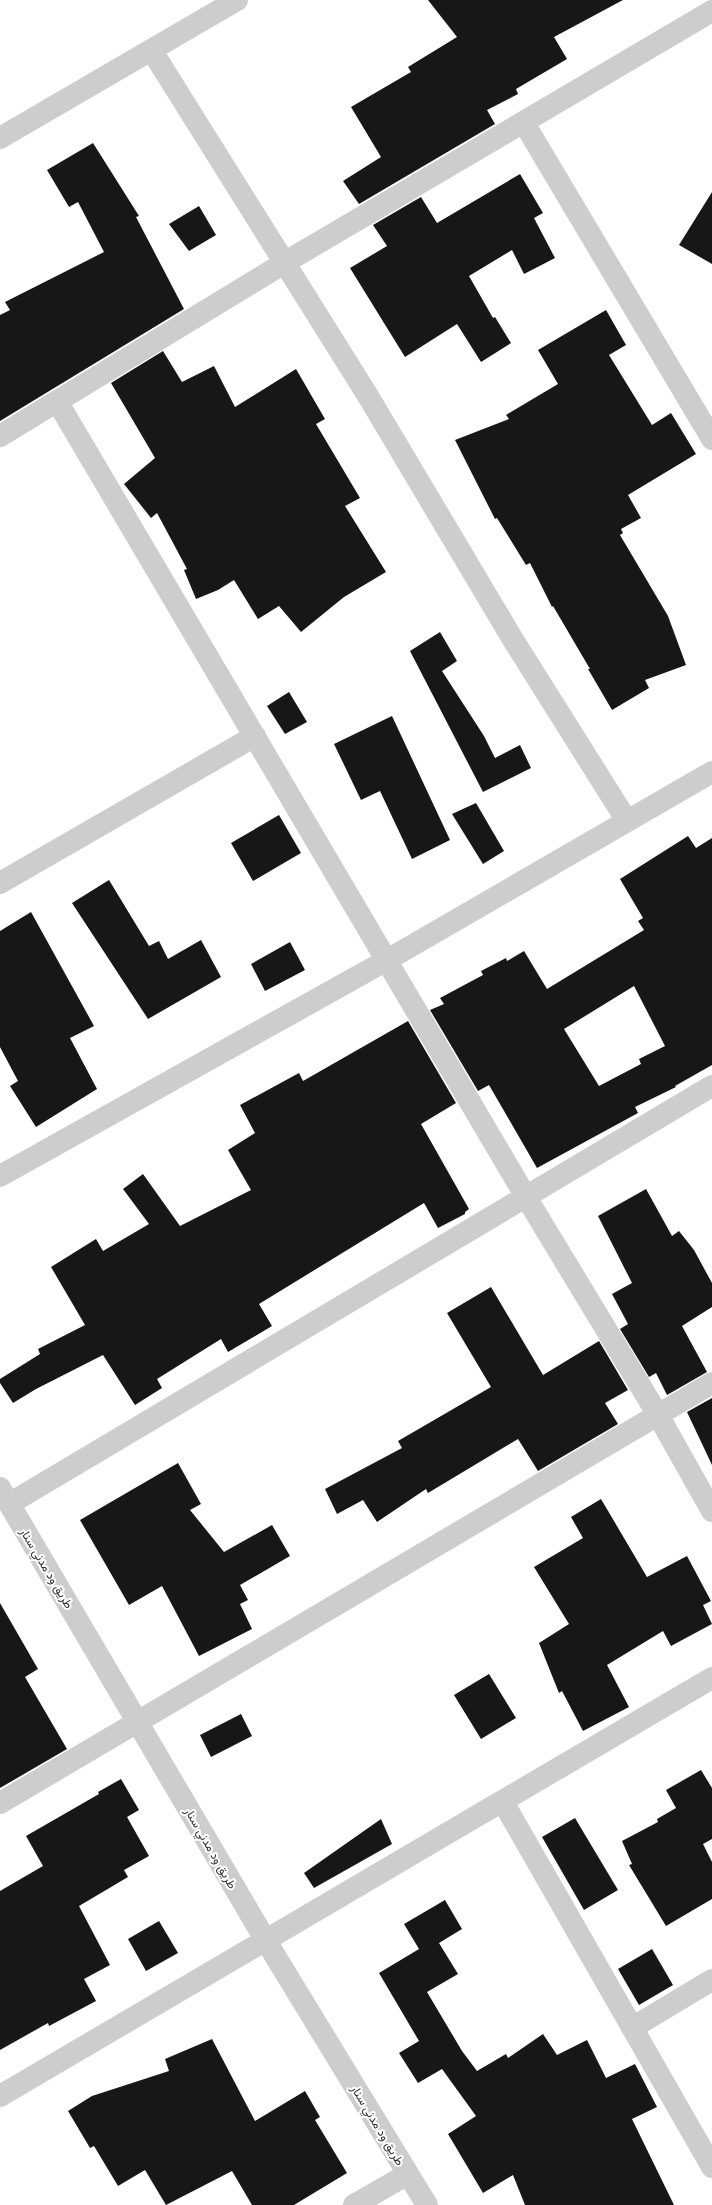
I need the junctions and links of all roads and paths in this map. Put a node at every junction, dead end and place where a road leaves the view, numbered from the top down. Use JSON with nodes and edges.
{"nodes":[{"id":1,"x":237,"y":0,"type":"edge"},
{"id":2,"x":712,"y":11,"type":"edge"},
{"id":3,"x":152,"y":51,"type":"junction"},
{"id":4,"x":524,"y":123,"type":"junction"},
{"id":5,"x":0,"y":138,"type":"edge"},
{"id":6,"x":284,"y":263,"type":"junction"},
{"id":7,"x":57,"y":401,"type":"junction"},
{"id":8,"x":0,"y":436,"type":"edge"},
{"id":9,"x":712,"y":440,"type":"edge"},
{"id":10,"x":255,"y":736,"type":"junction"},
{"id":11,"x":712,"y":772,"type":"edge"},
{"id":12,"x":627,"y":821,"type":"junction"},
{"id":13,"x":0,"y":883,"type":"edge"},
{"id":14,"x":387,"y":960,"type":"junction"},
{"id":15,"x":712,"y":1086,"type":"edge"},
{"id":16,"x":0,"y":1176,"type":"edge"},
{"id":17,"x":526,"y":1197,"type":"junction"},
{"id":18,"x":712,"y":1383,"type":"edge"},
{"id":19,"x":658,"y":1415,"type":"junction"},
{"id":20,"x":5,"y":1496,"type":"edge"},
{"id":21,"x":712,"y":1511,"type":"edge"},
{"id":22,"x":712,"y":1678,"type":"edge"},
{"id":23,"x":138,"y":1722,"type":"junction"},
{"id":24,"x":502,"y":1802,"type":"junction"},
{"id":25,"x":0,"y":1803,"type":"edge"},
{"id":26,"x":266,"y":1941,"type":"junction"},
{"id":27,"x":712,"y":1980,"type":"edge"},
{"id":28,"x":632,"y":2028,"type":"junction"},
{"id":29,"x":0,"y":2096,"type":"edge"},
{"id":30,"x":712,"y":2168,"type":"edge"},
{"id":31,"x":408,"y":2174,"type":"junction"},
{"id":32,"x":354,"y":2205,"type":"edge"},
{"id":33,"x":427,"y":2205,"type":"edge"}],
"edges":[{"from":1,"to":3,"type":"street"},
{"from":2,"to":4,"type":"street"},
{"from":3,"to":5,"type":"street"},
{"from":3,"to":6,"type":"street"},
{"from":4,"to":6,"type":"street"},
{"from":4,"to":9,"type":"street"},
{"from":6,"to":7,"type":"street"},
{"from":6,"to":12,"type":"street"},
{"from":7,"to":8,"type":"street"},
{"from":7,"to":10,"type":"street"},
{"from":10,"to":13,"type":"street"},
{"from":10,"to":14,"type":"street"},
{"from":11,"to":12,"type":"street"},
{"from":12,"to":14,"type":"street"},
{"from":14,"to":16,"type":"street"},
{"from":14,"to":17,"type":"street"},
{"from":15,"to":17,"type":"street"},
{"from":17,"to":19,"type":"street"},
{"from":17,"to":20,"type":"street"},
{"from":18,"to":19,"type":"street"},
{"from":19,"to":21,"type":"street"},
{"from":19,"to":23,"type":"street"},
{"from":20,"to":23,"type":"street","name":"طريق ود مدني سنار"},
{"from":22,"to":24,"type":"street"},
{"from":23,"to":25,"type":"street"},
{"from":23,"to":26,"type":"street","name":"طريق ود مدني سنار"},
{"from":24,"to":26,"type":"street"},
{"from":24,"to":28,"type":"street"},
{"from":26,"to":29,"type":"street"},
{"from":26,"to":31,"type":"street","name":"طريق ود مدني سنار"},
{"from":27,"to":28,"type":"street"},
{"from":28,"to":30,"type":"street"},
{"from":31,"to":32,"type":"street"},
{"from":31,"to":33,"type":"street","name":"طريق ود مدني سنار"}]}
